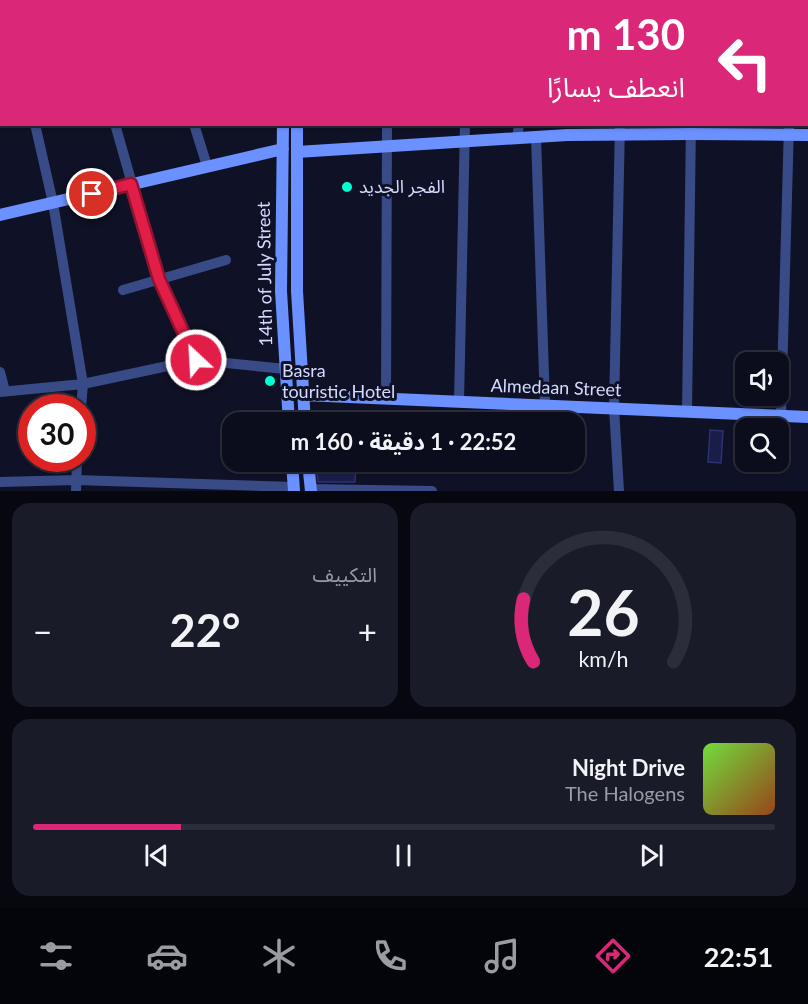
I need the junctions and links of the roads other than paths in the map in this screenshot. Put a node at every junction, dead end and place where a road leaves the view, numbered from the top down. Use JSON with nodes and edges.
{"nodes":[{"id":1,"x":35,"y":126,"type":"edge"},
{"id":2,"x":116,"y":126,"type":"edge"},
{"id":3,"x":196,"y":126,"type":"edge"},
{"id":4,"x":283,"y":126,"type":"edge"},
{"id":5,"x":297,"y":126,"type":"edge"},
{"id":6,"x":387,"y":126,"type":"edge"},
{"id":7,"x":465,"y":126,"type":"edge"},
{"id":8,"x":519,"y":126,"type":"edge"},
{"id":9,"x":620,"y":129,"type":"edge"},
{"id":10,"x":691,"y":129,"type":"edge"},
{"id":11,"x":789,"y":130,"type":"edge"},
{"id":12,"x":808,"y":135,"type":"edge"},
{"id":13,"x":536,"y":137,"type":"junction"},
{"id":14,"x":517,"y":139,"type":"junction"},
{"id":15,"x":465,"y":142,"type":"junction"},
{"id":16,"x":387,"y":147,"type":"junction"},
{"id":17,"x":283,"y":149,"type":"junction"},
{"id":18,"x":297,"y":152,"type":"junction"},
{"id":19,"x":207,"y":166,"type":"junction"},
{"id":20,"x":131,"y":184,"type":"junction"},
{"id":21,"x":53,"y":203,"type":"junction"},
{"id":22,"x":0,"y":215,"type":"edge"},
{"id":23,"x":226,"y":260,"type":"dead end"},
{"id":24,"x":159,"y":279,"type":"junction"},
{"id":25,"x":123,"y":290,"type":"dead end"},
{"id":26,"x":196,"y":360,"type":"junction"},
{"id":27,"x":285,"y":369,"type":"junction"},
{"id":28,"x":0,"y":372,"type":"edge"},
{"id":29,"x":83,"y":384,"type":"junction"},
{"id":30,"x":2,"y":391,"type":"edge"},
{"id":31,"x":82,"y":394,"type":"edge"},
{"id":32,"x":303,"y":395,"type":"junction"},
{"id":33,"x":386,"y":398,"type":"junction"},
{"id":34,"x":459,"y":402,"type":"junction"},
{"id":35,"x":545,"y":405,"type":"junction"},
{"id":36,"x":614,"y":408,"type":"junction"},
{"id":37,"x":687,"y":411,"type":"junction"},
{"id":38,"x":288,"y":412,"type":"edge"},
{"id":39,"x":304,"y":412,"type":"edge"},
{"id":40,"x":781,"y":416,"type":"junction"},
{"id":41,"x":808,"y":417,"type":"edge"},
{"id":42,"x":293,"y":472,"type":"edge"},
{"id":43,"x":309,"y":472,"type":"edge"},
{"id":44,"x":4,"y":485,"type":"edge"},
{"id":45,"x":76,"y":485,"type":"edge"},
{"id":46,"x":294,"y":489,"type":"edge"},
{"id":47,"x":310,"y":490,"type":"edge"},
{"id":48,"x":432,"y":491,"type":"edge"},
{"id":49,"x":619,"y":491,"type":"edge"}],
"edges":[{"from":1,"to":21,"type":"street"},
{"from":2,"to":20,"type":"street"},
{"from":3,"to":19,"type":"street"},
{"from":4,"to":17,"type":"street","name":"14th of July Street"},
{"from":5,"to":18,"type":"street","name":"14th of July Street"},
{"from":6,"to":16,"type":"street"},
{"from":7,"to":15,"type":"street"},
{"from":8,"to":14,"type":"street"},
{"from":9,"to":10,"type":"street"},
{"from":9,"to":13,"type":"street"},
{"from":9,"to":36,"type":"street"},
{"from":10,"to":11,"type":"street"},
{"from":10,"to":37,"type":"street"},
{"from":11,"to":12,"type":"street"},
{"from":11,"to":40,"type":"street"},
{"from":13,"to":14,"type":"street"},
{"from":13,"to":35,"type":"street"},
{"from":14,"to":15,"type":"street"},
{"from":15,"to":16,"type":"street"},
{"from":15,"to":34,"type":"street"},
{"from":16,"to":18,"type":"street"},
{"from":16,"to":33,"type":"street"},
{"from":17,"to":19,"type":"street"},
{"from":17,"to":27,"type":"street","name":"14th of July Street"},
{"from":18,"to":32,"type":"street","name":"14th of July Street"},
{"from":19,"to":20,"type":"street"},
{"from":20,"to":21,"type":"street"},
{"from":20,"to":24,"type":"street"},
{"from":21,"to":22,"type":"street"},
{"from":21,"to":29,"type":"street"},
{"from":23,"to":24,"type":"street"},
{"from":24,"to":25,"type":"street"},
{"from":24,"to":26,"type":"street"},
{"from":26,"to":27,"type":"street"},
{"from":26,"to":29,"type":"street"},
{"from":27,"to":38,"type":"street","name":"14th of July Street"},
{"from":28,"to":30,"type":"street"},
{"from":29,"to":30,"type":"street"},
{"from":29,"to":31,"type":"street"},
{"from":32,"to":33,"type":"street","name":"Almedaan Street"},
{"from":32,"to":39,"type":"street","name":"14th of July Street"},
{"from":33,"to":34,"type":"street","name":"Almedaan Street"},
{"from":34,"to":35,"type":"street","name":"Almedaan Street"},
{"from":35,"to":36,"type":"street","name":"Almedaan Street"},
{"from":36,"to":37,"type":"street","name":"Almedaan Street"},
{"from":36,"to":49,"type":"street"},
{"from":37,"to":40,"type":"street","name":"Almedaan Street"},
{"from":40,"to":41,"type":"street","name":"Almedaan Street"},
{"from":42,"to":46,"type":"street"},
{"from":43,"to":47,"type":"street"},
{"from":44,"to":45,"type":"street"},
{"from":45,"to":46,"type":"street"},
{"from":47,"to":48,"type":"street"}]}
